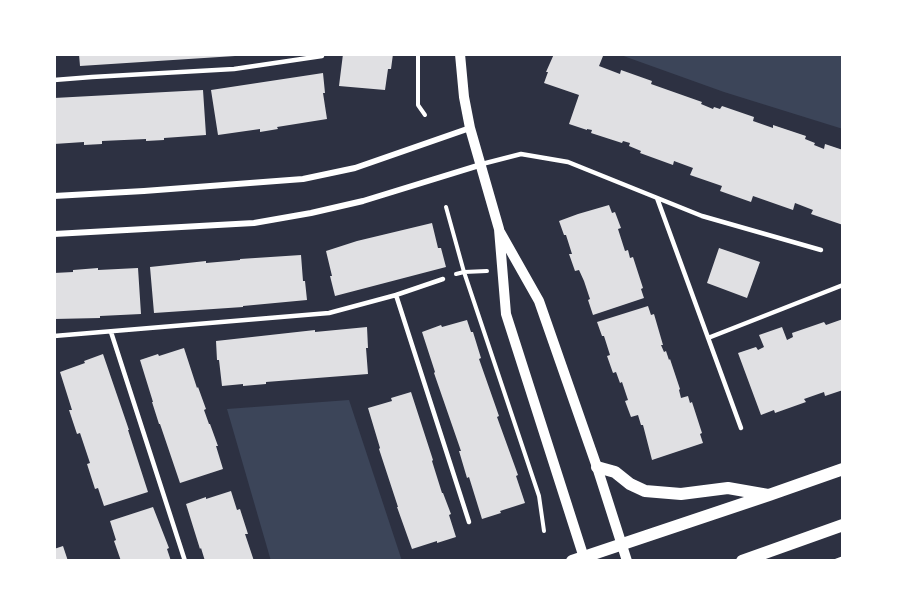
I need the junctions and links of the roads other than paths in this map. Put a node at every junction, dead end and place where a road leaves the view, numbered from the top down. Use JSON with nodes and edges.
{"nodes":[{"id":1,"x":322,"y":54,"type":"edge"},
{"id":2,"x":460,"y":54,"type":"edge"},
{"id":3,"x":54,"y":80,"type":"edge"},
{"id":4,"x":470,"y":128,"type":"junction"},
{"id":5,"x":480,"y":165,"type":"junction"},
{"id":6,"x":54,"y":196,"type":"edge"},
{"id":7,"x":657,"y":198,"type":"junction"},
{"id":8,"x":499,"y":229,"type":"junction"},
{"id":9,"x":54,"y":234,"type":"edge"},
{"id":10,"x":821,"y":250,"type":"dead end"},
{"id":11,"x":443,"y":279,"type":"road end"},
{"id":12,"x":843,"y":285,"type":"edge"},
{"id":13,"x":396,"y":295,"type":"junction"},
{"id":14,"x":111,"y":332,"type":"junction"},
{"id":15,"x":54,"y":336,"type":"edge"},
{"id":16,"x":708,"y":338,"type":"junction"},
{"id":17,"x":741,"y":428,"type":"dead end"},
{"id":18,"x":597,"y":467,"type":"junction"},
{"id":19,"x":843,"y":469,"type":"edge"},
{"id":20,"x":769,"y":495,"type":"junction"},
{"id":21,"x":469,"y":522,"type":"dead end"},
{"id":22,"x":843,"y":525,"type":"edge"},
{"id":23,"x":622,"y":544,"type":"junction"},
{"id":24,"x":580,"y":560,"type":"edge"},
{"id":25,"x":185,"y":561,"type":"edge"},
{"id":26,"x":627,"y":561,"type":"edge"},
{"id":27,"x":742,"y":561,"type":"edge"}],
"edges":[{"from":1,"to":3,"type":"lane"},
{"from":2,"to":4,"type":"street"},
{"from":4,"to":5,"type":"street"},
{"from":4,"to":6,"type":"street"},
{"from":5,"to":7,"type":"lane"},
{"from":5,"to":8,"type":"street"},
{"from":5,"to":9,"type":"street"},
{"from":7,"to":10,"type":"lane"},
{"from":7,"to":16,"type":"lane"},
{"from":8,"to":18,"type":"street"},
{"from":8,"to":24,"type":"street"},
{"from":11,"to":13,"type":"lane"},
{"from":12,"to":16,"type":"lane"},
{"from":13,"to":14,"type":"lane"},
{"from":13,"to":21,"type":"lane"},
{"from":14,"to":15,"type":"lane"},
{"from":14,"to":25,"type":"lane"},
{"from":16,"to":17,"type":"lane"},
{"from":18,"to":20,"type":"main road"},
{"from":18,"to":23,"type":"street"},
{"from":19,"to":20,"type":"main road"},
{"from":20,"to":23,"type":"main road"},
{"from":22,"to":27,"type":"main road"},
{"from":23,"to":24,"type":"main road"},
{"from":23,"to":26,"type":"street"}]}
